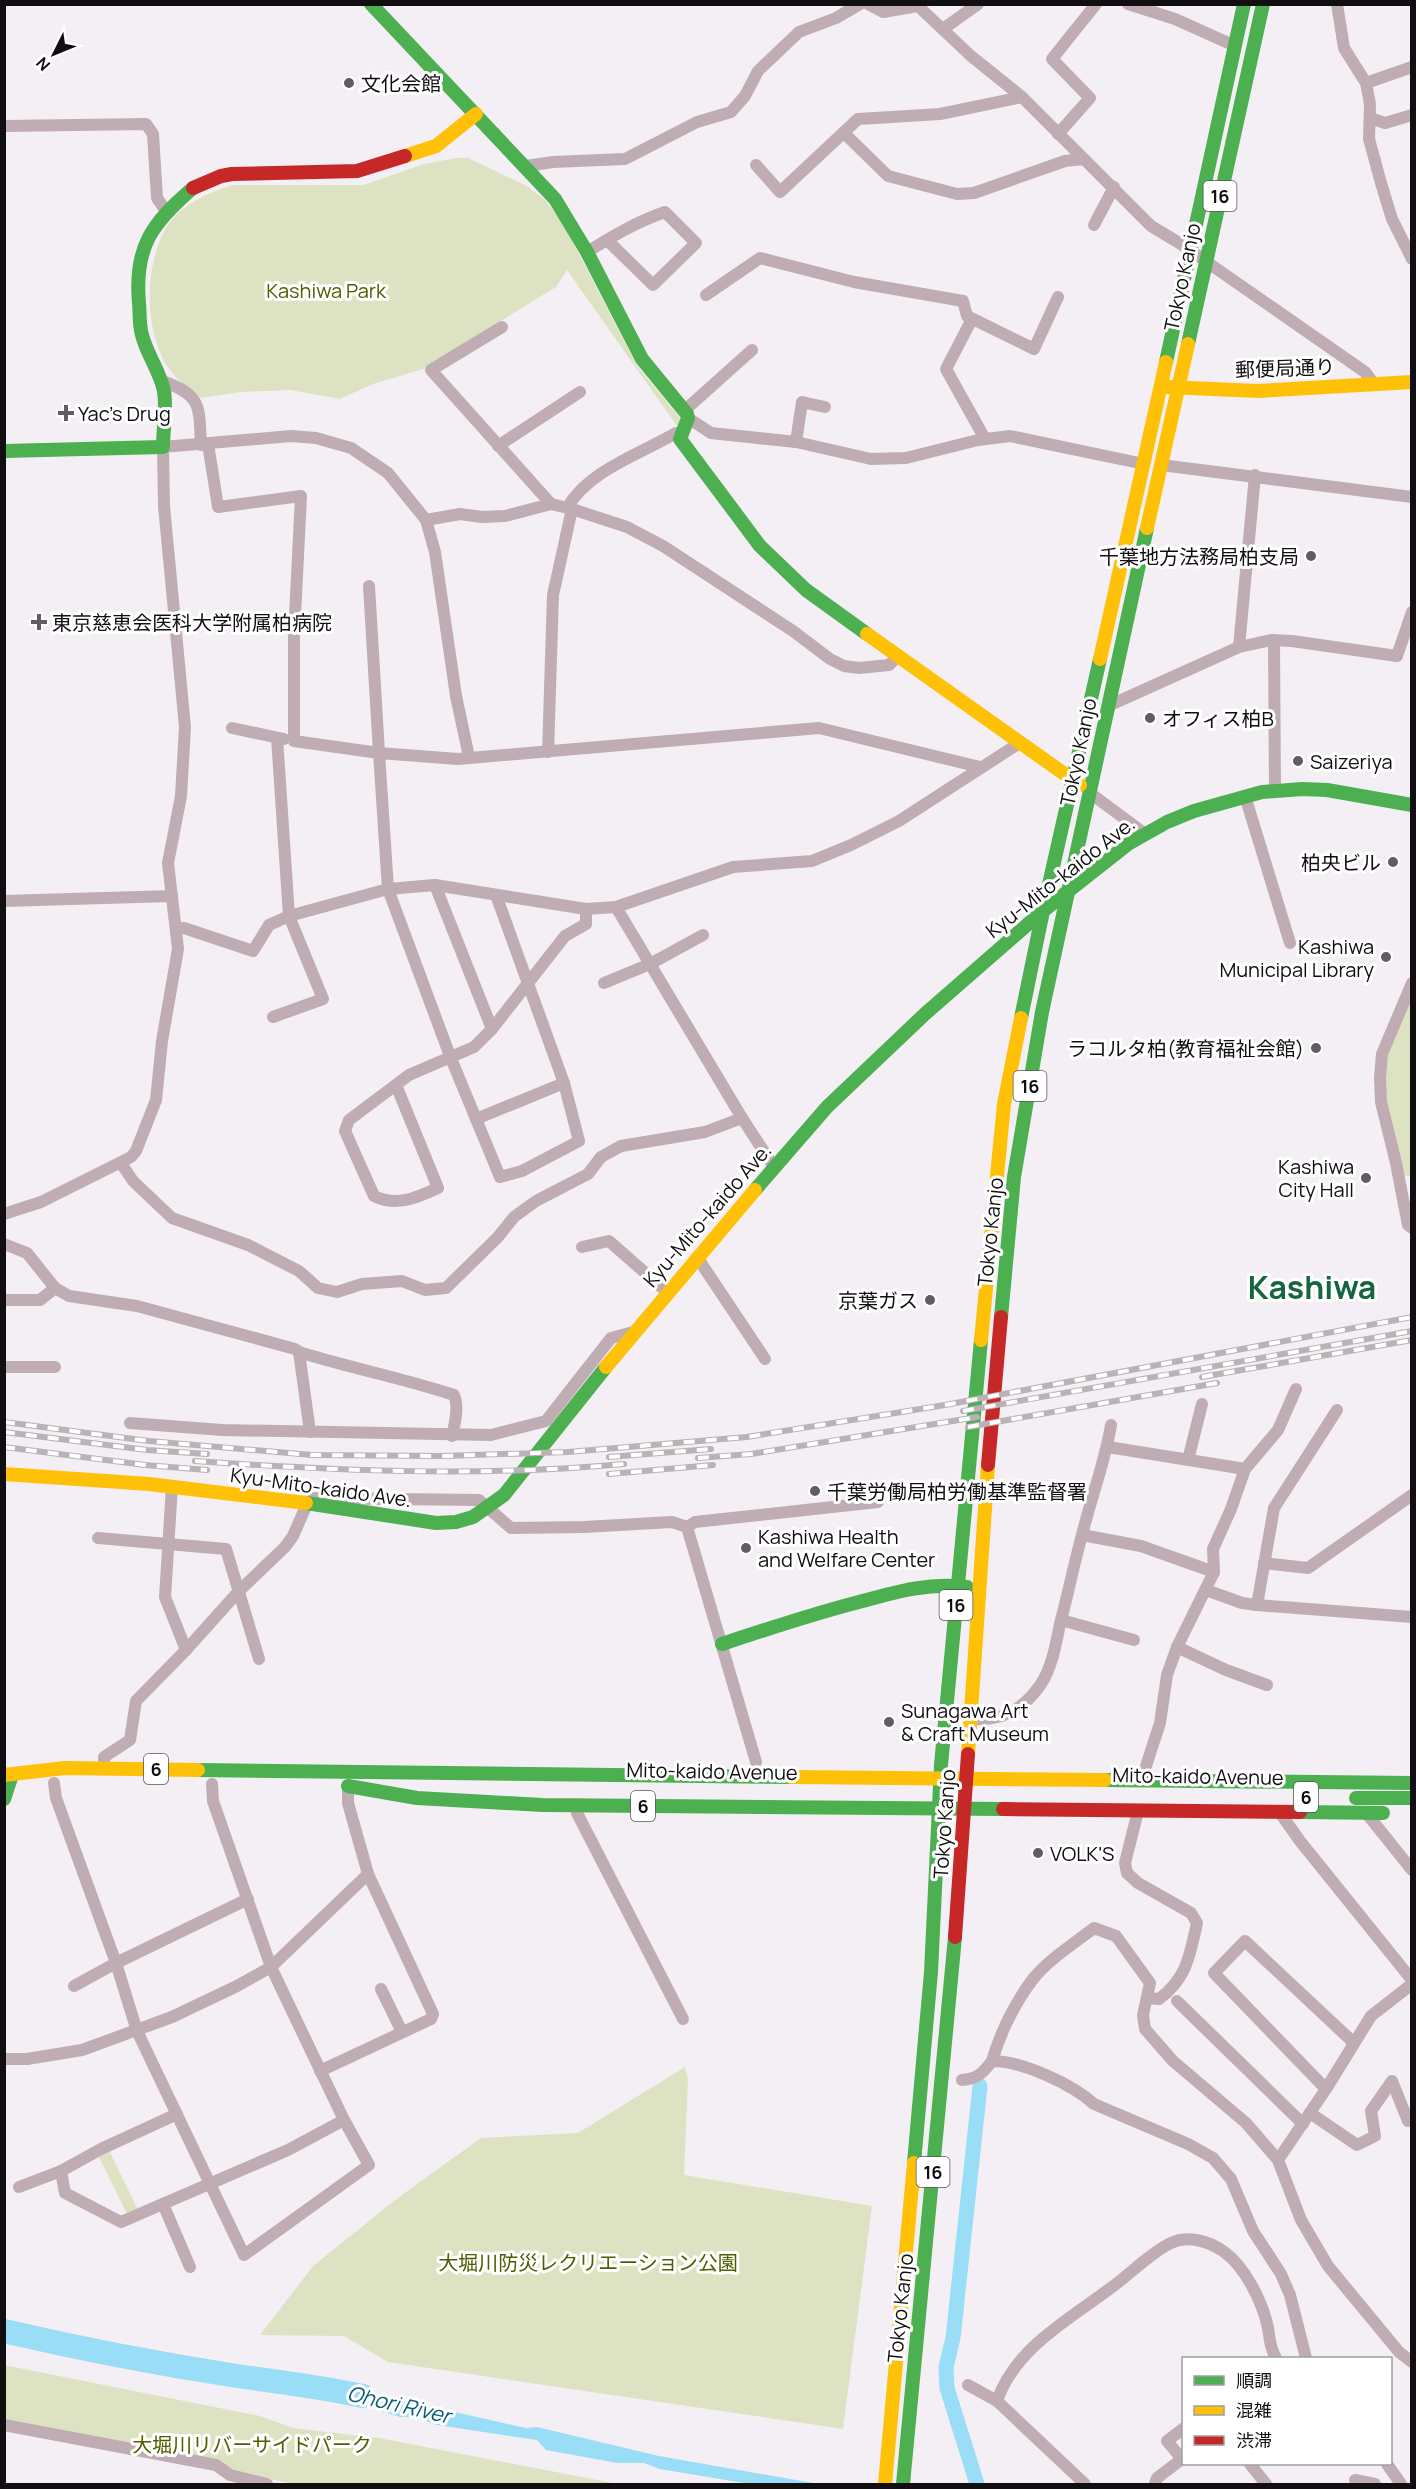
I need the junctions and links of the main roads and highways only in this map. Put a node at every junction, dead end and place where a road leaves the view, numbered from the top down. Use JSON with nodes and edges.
{"nodes":[{"id":1,"x":371,"y":4,"type":"edge"},
{"id":2,"x":1244,"y":4,"type":"edge"},
{"id":3,"x":1263,"y":4,"type":"edge"},
{"id":4,"x":476,"y":114,"type":"junction"},
{"id":5,"x":1412,"y":382,"type":"edge"},
{"id":6,"x":1160,"y":387,"type":"junction"},
{"id":7,"x":1178,"y":388,"type":"junction"},
{"id":8,"x":4,"y":451,"type":"edge"},
{"id":9,"x":1072,"y":780,"type":"junction"},
{"id":10,"x":1090,"y":793,"type":"junction"},
{"id":11,"x":1412,"y":805,"type":"edge"},
{"id":12,"x":1067,"y":892,"type":"junction"},
{"id":13,"x":1043,"y":911,"type":"junction"},
{"id":14,"x":4,"y":1474,"type":"edge"},
{"id":15,"x":958,"y":1586,"type":"junction"},
{"id":16,"x":979,"y":1587,"type":"junction"},
{"id":17,"x":722,"y":1644,"type":"road end"},
{"id":18,"x":551,"y":1760,"type":"dead end"},
{"id":19,"x":899,"y":1764,"type":"dead end"},
{"id":20,"x":941,"y":1765,"type":"junction"},
{"id":21,"x":968,"y":1765,"type":"junction"},
{"id":22,"x":998,"y":1765,"type":"dead end"},
{"id":23,"x":300,"y":1772,"type":"junction"},
{"id":24,"x":8,"y":1775,"type":"edge"},
{"id":25,"x":60,"y":1783,"type":"road end"},
{"id":26,"x":1412,"y":1783,"type":"edge"},
{"id":27,"x":190,"y":1784,"type":"dead end"},
{"id":28,"x":337,"y":1786,"type":"junction"},
{"id":29,"x":480,"y":1788,"type":"dead end"},
{"id":30,"x":930,"y":1793,"type":"dead end"},
{"id":31,"x":977,"y":1794,"type":"dead end"},
{"id":32,"x":1341,"y":1797,"type":"dead end"},
{"id":33,"x":1412,"y":1798,"type":"edge"},
{"id":34,"x":4,"y":1799,"type":"edge"},
{"id":35,"x":939,"y":1808,"type":"junction"},
{"id":36,"x":965,"y":1809,"type":"junction"},
{"id":37,"x":1400,"y":1813,"type":"dead end"},
{"id":38,"x":885,"y":2484,"type":"edge"},
{"id":39,"x":903,"y":2484,"type":"edge"}],
"edges":[{"from":1,"to":4,"type":"main road"},
{"from":2,"to":6,"type":"main road","name":"Tokyo Kanjo","number":"16"},
{"from":3,"to":7,"type":"main road","name":"Tokyo Kanjo","number":"16"},
{"from":4,"to":8,"type":"main road"},
{"from":4,"to":9,"type":"main road"},
{"from":5,"to":7,"type":"main road","name":"郵便局通り"},
{"from":6,"to":7,"type":"main road","name":"郵便局通り"},
{"from":6,"to":9,"type":"main road","name":"Tokyo Kanjo","number":"16"},
{"from":7,"to":10,"type":"main road","name":"Tokyo Kanjo","number":"16"},
{"from":9,"to":10,"type":"main road"},
{"from":9,"to":13,"type":"main road","name":"Tokyo Kanjo","number":"16"},
{"from":10,"to":12,"type":"main road","name":"Tokyo Kanjo","number":"16"},
{"from":11,"to":12,"type":"main road","name":"Kyu-Mito-kaido Ave."},
{"from":12,"to":13,"type":"main road","name":"Kyu-Mito-kaido Ave."},
{"from":12,"to":16,"type":"main road","name":"Tokyo Kanjo","number":"16"},
{"from":13,"to":14,"type":"main road","name":"Kyu-Mito-kaido Ave."},
{"from":13,"to":15,"type":"main road","name":"Tokyo Kanjo","number":"16"},
{"from":15,"to":16,"type":"main road"},
{"from":15,"to":17,"type":"main road"},
{"from":15,"to":20,"type":"main road","name":"Tokyo Kanjo","number":"16"},
{"from":16,"to":21,"type":"main road","name":"Tokyo Kanjo","number":"16"},
{"from":18,"to":23,"type":"main road","number":"6"},
{"from":19,"to":20,"type":"main road"},
{"from":20,"to":21,"type":"main road"},
{"from":20,"to":35,"type":"main road","name":"Tokyo Kanjo","number":"16"},
{"from":21,"to":22,"type":"main road"},
{"from":21,"to":36,"type":"main road","name":"Tokyo Kanjo","number":"16"},
{"from":23,"to":24,"type":"main road","name":"Mito-kaido Avenue","number":"6"},
{"from":23,"to":26,"type":"main road","name":"Mito-kaido Avenue","number":"6"},
{"from":24,"to":25,"type":"main road"},
{"from":24,"to":34,"type":"main road"},
{"from":27,"to":28,"type":"main road","number":"6"},
{"from":28,"to":29,"type":"main road","number":"6"},
{"from":28,"to":35,"type":"main road","number":"6"},
{"from":30,"to":31,"type":"main road"},
{"from":32,"to":33,"type":"main road","number":"6"},
{"from":35,"to":36,"type":"main road"},
{"from":35,"to":38,"type":"main road","name":"Tokyo Kanjo","number":"16"},
{"from":36,"to":37,"type":"main road"},
{"from":36,"to":39,"type":"main road","name":"Tokyo Kanjo","number":"16"}]}
